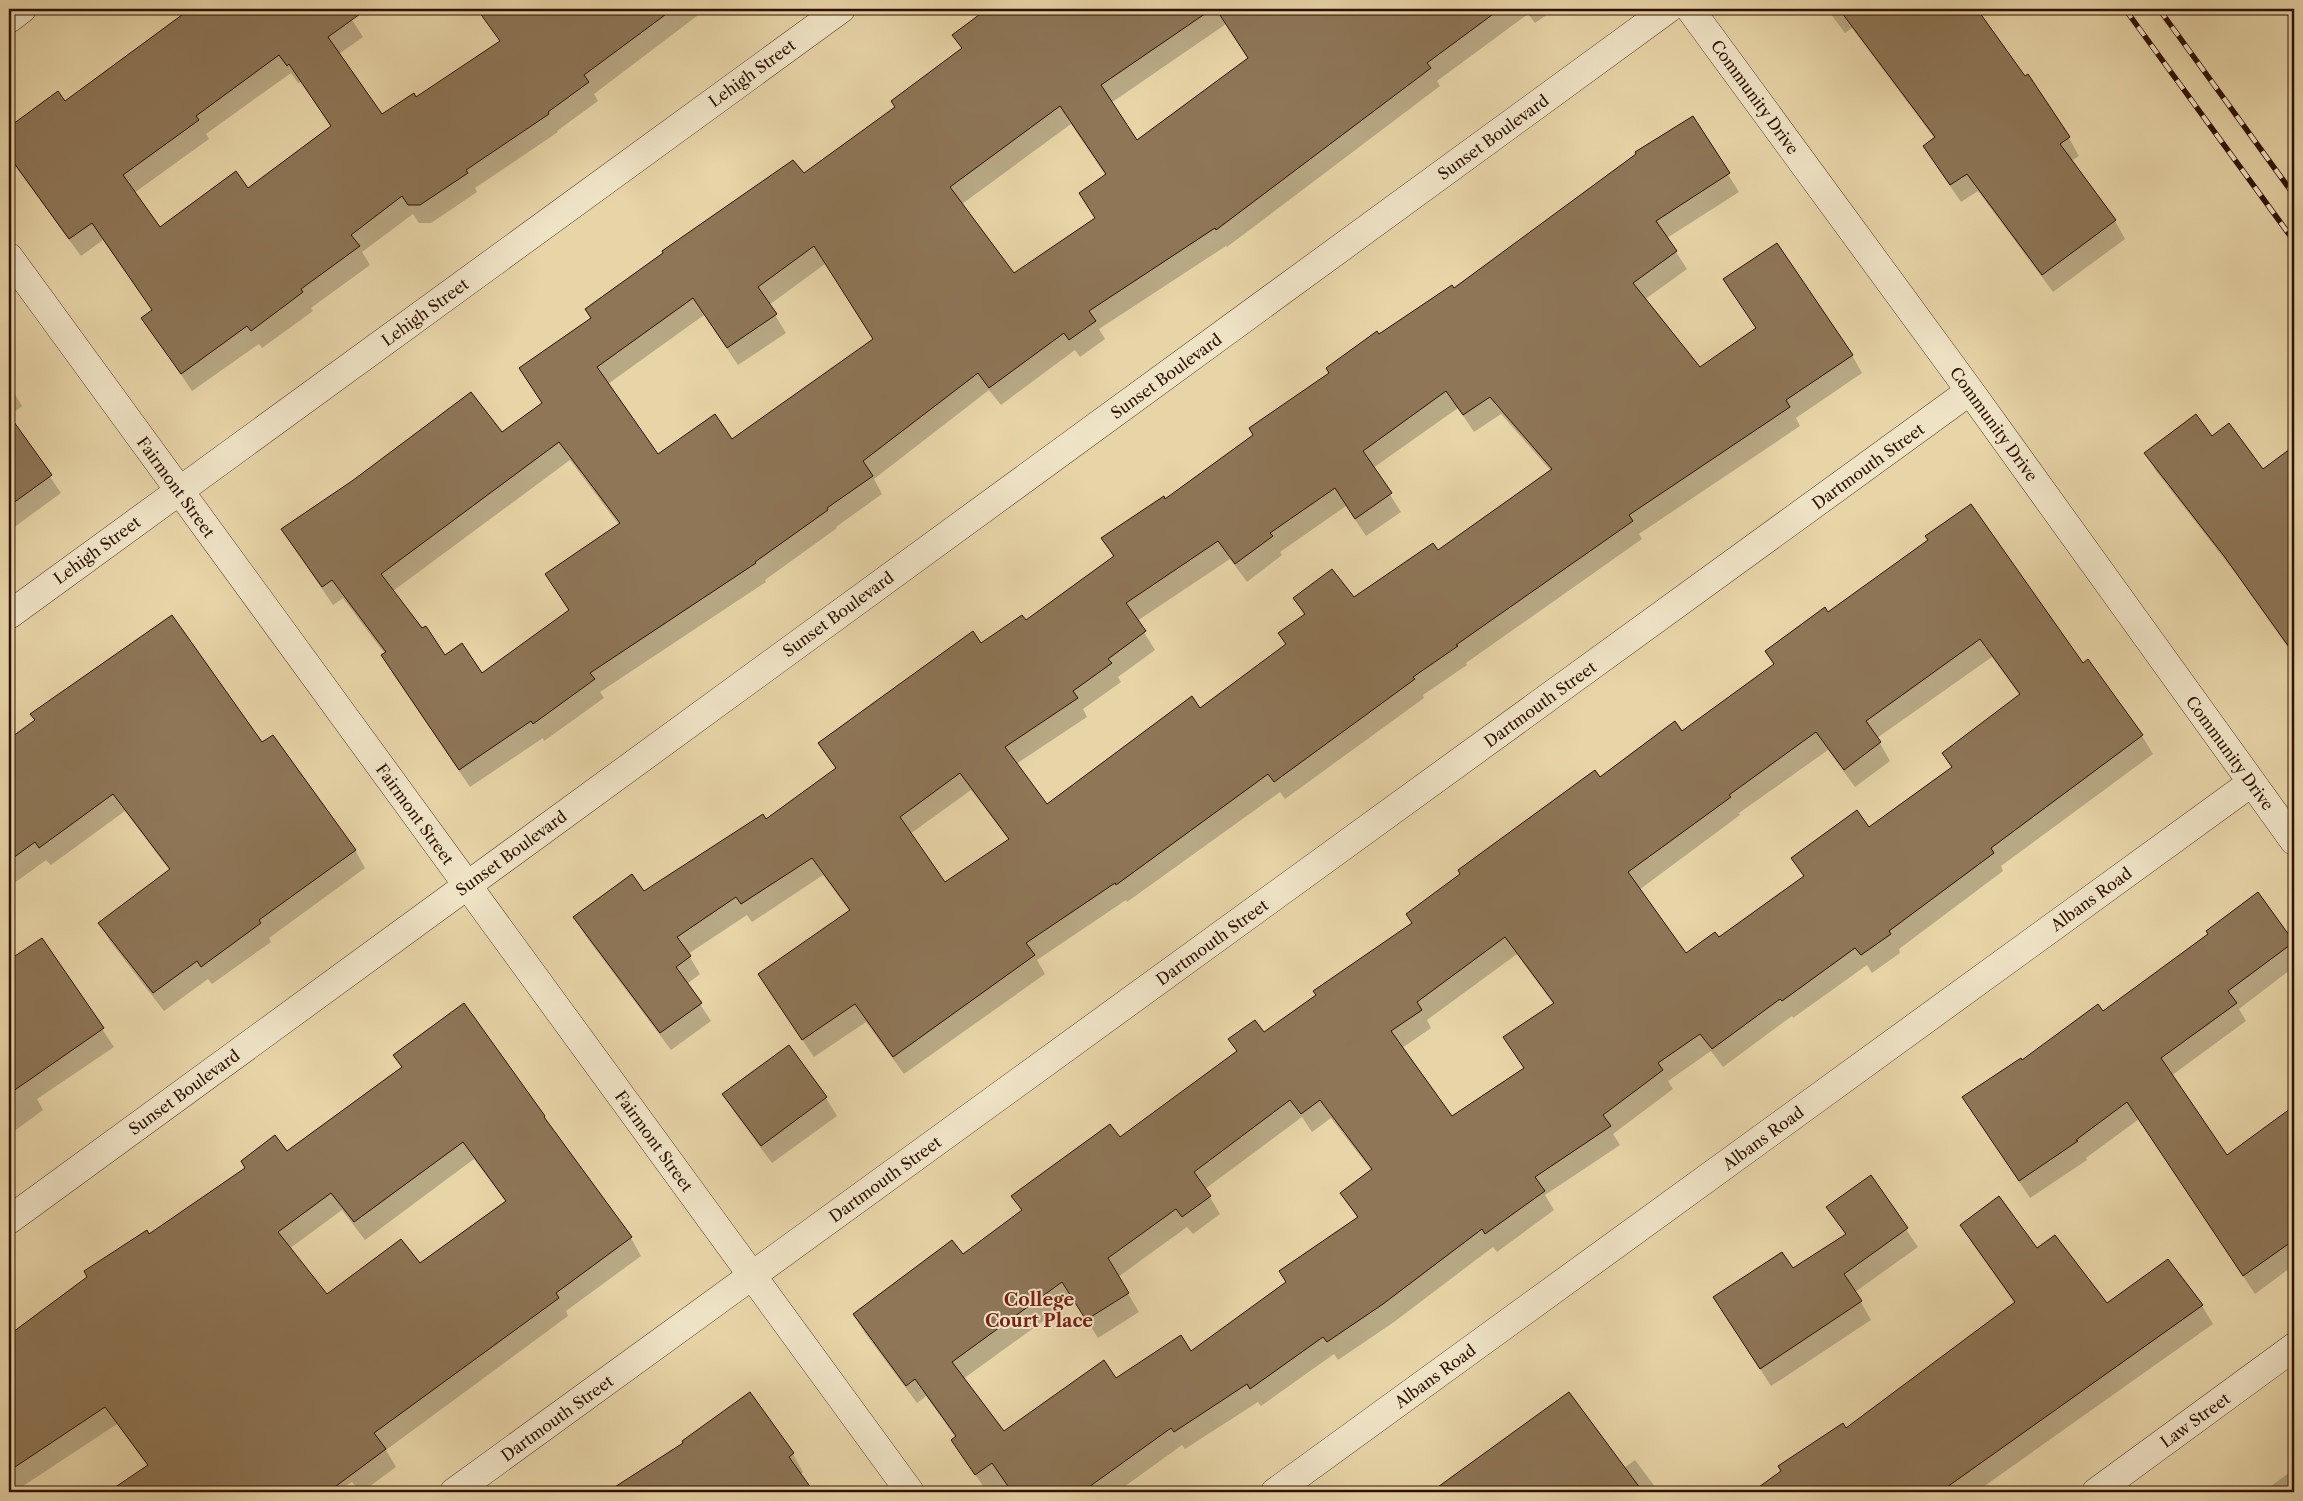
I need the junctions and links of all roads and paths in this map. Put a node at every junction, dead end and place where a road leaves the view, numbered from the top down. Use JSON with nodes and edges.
{"nodes":[{"id":1,"x":22,"y":9,"type":"edge"},
{"id":2,"x":841,"y":9,"type":"edge"},
{"id":3,"x":1668,"y":9,"type":"edge"},
{"id":4,"x":1690,"y":9,"type":"edge"},
{"id":5,"x":9,"y":19,"type":"edge"},
{"id":6,"x":9,"y":257,"type":"edge"},
{"id":7,"x":1970,"y":391,"type":"junction"},
{"id":8,"x":179,"y":490,"type":"junction"},
{"id":9,"x":9,"y":615,"type":"edge"},
{"id":10,"x":2251,"y":783,"type":"junction"},
{"id":11,"x":2294,"y":841,"type":"edge"},
{"id":12,"x":467,"y":885,"type":"junction"},
{"id":13,"x":9,"y":1220,"type":"edge"},
{"id":14,"x":752,"y":1276,"type":"junction"},
{"id":15,"x":2294,"y":1347,"type":"edge"},
{"id":16,"x":454,"y":1492,"type":"edge"},
{"id":17,"x":910,"y":1492,"type":"edge"},
{"id":18,"x":1275,"y":1492,"type":"edge"},
{"id":19,"x":2096,"y":1492,"type":"edge"}],
"edges":[{"from":1,"to":5,"type":"street"},
{"from":2,"to":8,"type":"street","name":"Lehigh Street"},
{"from":3,"to":12,"type":"street","name":"Sunset Boulevard"},
{"from":4,"to":7,"type":"street","name":"Community Drive"},
{"from":6,"to":8,"type":"street","name":"Fairmont Street"},
{"from":7,"to":10,"type":"street","name":"Community Drive"},
{"from":7,"to":14,"type":"street","name":"Dartmouth Street"},
{"from":8,"to":9,"type":"street","name":"Lehigh Street"},
{"from":8,"to":12,"type":"street","name":"Fairmont Street"},
{"from":10,"to":11,"type":"street","name":"Community Drive"},
{"from":10,"to":18,"type":"street","name":"Albans Road"},
{"from":12,"to":13,"type":"street","name":"Sunset Boulevard"},
{"from":12,"to":14,"type":"street","name":"Fairmont Street"},
{"from":14,"to":16,"type":"street","name":"Dartmouth Street"},
{"from":14,"to":17,"type":"street","name":"Fairmont Street"},
{"from":15,"to":19,"type":"street","name":"Law Street"}]}
